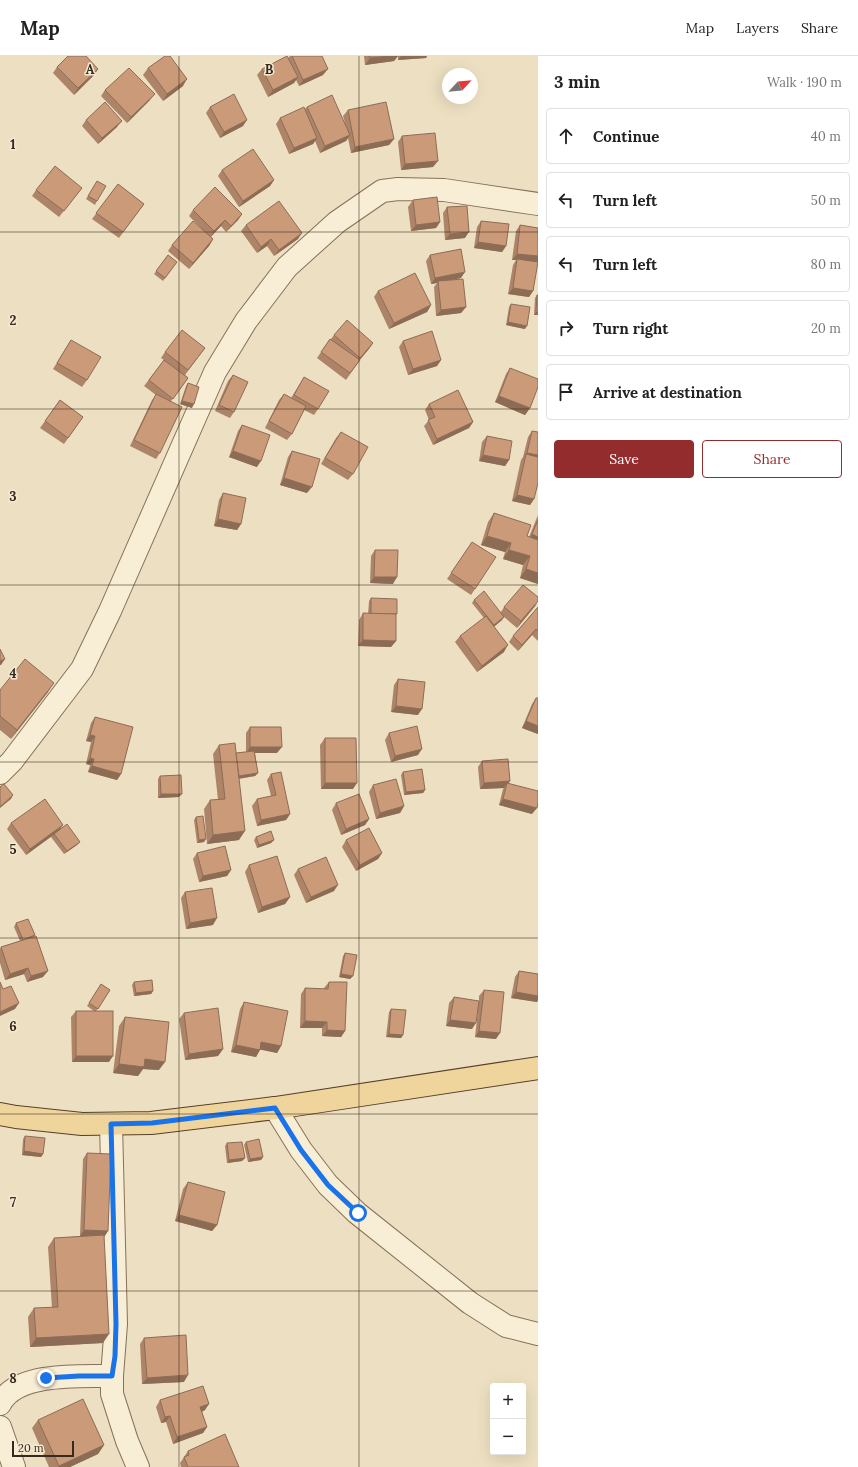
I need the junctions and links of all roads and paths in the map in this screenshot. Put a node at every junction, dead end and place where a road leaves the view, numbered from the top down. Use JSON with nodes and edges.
{"nodes":[{"id":1,"x":538,"y":204,"type":"edge"},
{"id":2,"x":0,"y":773,"type":"edge"},
{"id":3,"x":538,"y":1068,"type":"edge"},
{"id":4,"x":275,"y":1108,"type":"junction"},
{"id":5,"x":0,"y":1114,"type":"edge"},
{"id":6,"x":111,"y":1124,"type":"junction"},
{"id":7,"x":538,"y":1334,"type":"edge"},
{"id":8,"x":112,"y":1376,"type":"junction"},
{"id":9,"x":0,"y":1404,"type":"edge"},
{"id":10,"x":0,"y":1427,"type":"edge"},
{"id":11,"x":14,"y":1467,"type":"edge"},
{"id":12,"x":138,"y":1467,"type":"edge"}],
"edges":[{"from":1,"to":2,"type":"street"},
{"from":3,"to":4,"type":"main road"},
{"from":4,"to":6,"type":"main road"},
{"from":4,"to":7,"type":"street"},
{"from":5,"to":6,"type":"main road"},
{"from":6,"to":8,"type":"street"},
{"from":8,"to":9,"type":"street"},
{"from":8,"to":12,"type":"street"},
{"from":10,"to":11,"type":"street"}]}
